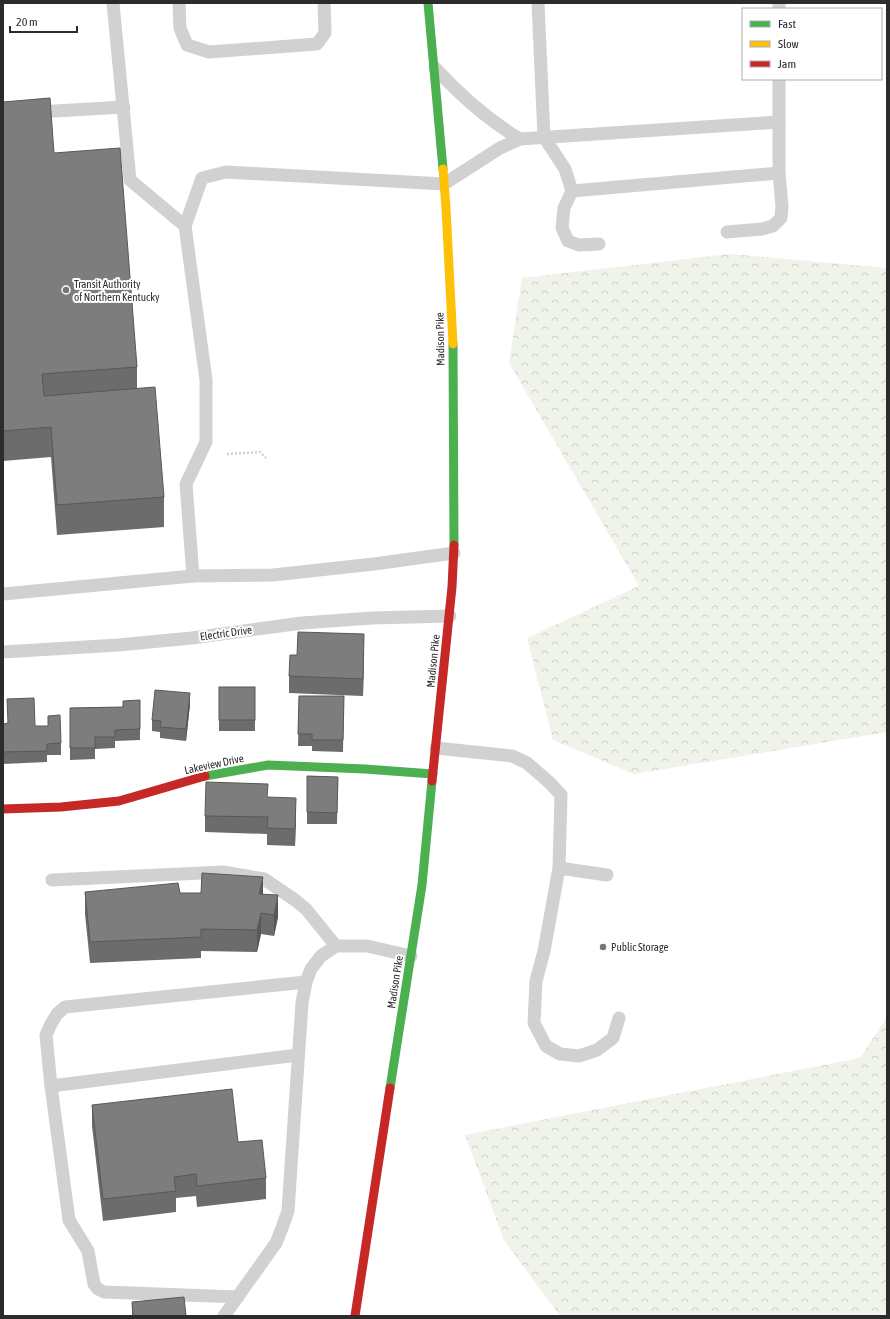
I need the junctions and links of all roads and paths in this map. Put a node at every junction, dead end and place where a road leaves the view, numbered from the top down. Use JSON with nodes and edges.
{"nodes":[{"id":1,"x":113,"y":3,"type":"edge"},
{"id":2,"x":179,"y":3,"type":"edge"},
{"id":3,"x":324,"y":3,"type":"edge"},
{"id":4,"x":428,"y":3,"type":"edge"},
{"id":5,"x":538,"y":3,"type":"edge"},
{"id":6,"x":435,"y":68,"type":"junction"},
{"id":7,"x":779,"y":80,"type":"edge"},
{"id":8,"x":124,"y":107,"type":"junction"},
{"id":9,"x":3,"y":114,"type":"edge"},
{"id":10,"x":779,"y":122,"type":"junction"},
{"id":11,"x":544,"y":137,"type":"junction"},
{"id":12,"x":520,"y":139,"type":"junction"},
{"id":13,"x":780,"y":173,"type":"junction"},
{"id":14,"x":444,"y":184,"type":"junction"},
{"id":15,"x":572,"y":191,"type":"junction"},
{"id":16,"x":186,"y":226,"type":"junction"},
{"id":17,"x":727,"y":232,"type":"dead end"},
{"id":18,"x":599,"y":244,"type":"dead end"},
{"id":19,"x":227,"y":454,"type":"dead end"},
{"id":20,"x":266,"y":458,"type":"dead end"},
{"id":21,"x":454,"y":553,"type":"junction"},
{"id":22,"x":193,"y":576,"type":"junction"},
{"id":23,"x":3,"y":594,"type":"edge"},
{"id":24,"x":450,"y":616,"type":"junction"},
{"id":25,"x":3,"y":652,"type":"edge"},
{"id":26,"x":436,"y":748,"type":"junction"},
{"id":27,"x":433,"y":774,"type":"junction"},
{"id":28,"x":3,"y":809,"type":"edge"},
{"id":29,"x":560,"y":868,"type":"junction"},
{"id":30,"x":607,"y":875,"type":"dead end"},
{"id":31,"x":52,"y":880,"type":"dead end"},
{"id":32,"x":336,"y":946,"type":"junction"},
{"id":33,"x":411,"y":956,"type":"junction"},
{"id":34,"x":306,"y":982,"type":"junction"},
{"id":35,"x":619,"y":1018,"type":"dead end"},
{"id":36,"x":298,"y":1055,"type":"junction"},
{"id":37,"x":51,"y":1086,"type":"junction"},
{"id":38,"x":238,"y":1297,"type":"junction"},
{"id":39,"x":224,"y":1316,"type":"edge"},
{"id":40,"x":355,"y":1316,"type":"edge"}],
"edges":[{"from":1,"to":8,"type":"lane"},
{"from":2,"to":3,"type":"lane"},
{"from":4,"to":6,"type":"main road","name":"Madison Pike"},
{"from":5,"to":11,"type":"lane"},
{"from":6,"to":12,"type":"lane"},
{"from":6,"to":14,"type":"main road","name":"Madison Pike"},
{"from":7,"to":10,"type":"lane"},
{"from":8,"to":9,"type":"lane"},
{"from":8,"to":16,"type":"lane"},
{"from":10,"to":11,"type":"lane"},
{"from":10,"to":13,"type":"lane"},
{"from":11,"to":12,"type":"lane"},
{"from":11,"to":15,"type":"lane"},
{"from":12,"to":14,"type":"lane"},
{"from":13,"to":15,"type":"lane"},
{"from":13,"to":17,"type":"lane"},
{"from":14,"to":16,"type":"lane"},
{"from":14,"to":21,"type":"main road","name":"Madison Pike"},
{"from":15,"to":18,"type":"lane"},
{"from":16,"to":22,"type":"lane"},
{"from":19,"to":20,"type":"path"},
{"from":21,"to":22,"type":"lane"},
{"from":21,"to":24,"type":"main road","name":"Madison Pike"},
{"from":22,"to":23,"type":"lane"},
{"from":24,"to":25,"type":"lane","name":"Electric Drive"},
{"from":24,"to":26,"type":"main road","name":"Madison Pike"},
{"from":26,"to":27,"type":"main road","name":"Madison Pike"},
{"from":26,"to":29,"type":"lane"},
{"from":27,"to":28,"type":"main road","name":"Lakeview Drive"},
{"from":27,"to":33,"type":"main road","name":"Madison Pike"},
{"from":29,"to":30,"type":"lane"},
{"from":29,"to":35,"type":"lane"},
{"from":31,"to":32,"type":"lane"},
{"from":32,"to":33,"type":"lane"},
{"from":32,"to":34,"type":"lane"},
{"from":33,"to":40,"type":"main road","name":"Madison Pike"},
{"from":34,"to":36,"type":"lane"},
{"from":34,"to":37,"type":"lane"},
{"from":36,"to":37,"type":"lane"},
{"from":36,"to":38,"type":"lane"},
{"from":37,"to":38,"type":"lane"},
{"from":38,"to":39,"type":"lane"}]}
